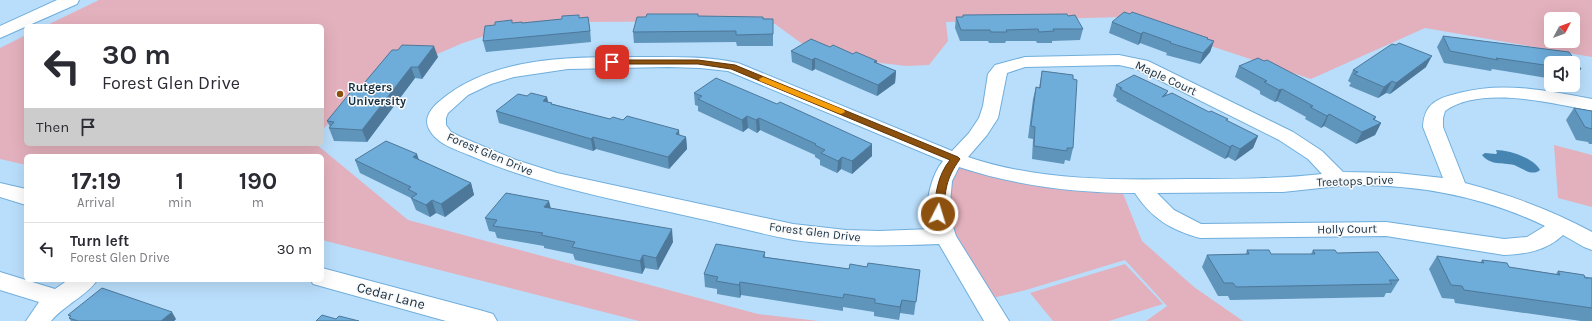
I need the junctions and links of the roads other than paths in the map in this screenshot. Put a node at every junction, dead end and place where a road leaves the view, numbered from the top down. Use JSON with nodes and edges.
{"nodes":[{"id":1,"x":71,"y":0,"type":"edge"},
{"id":2,"x":0,"y":33,"type":"edge"},
{"id":3,"x":1592,"y":104,"type":"edge"},
{"id":4,"x":955,"y":159,"type":"junction"},
{"id":5,"x":1338,"y":179,"type":"junction"},
{"id":6,"x":1142,"y":187,"type":"junction"},
{"id":7,"x":1457,"y":188,"type":"junction"},
{"id":8,"x":0,"y":190,"type":"edge"},
{"id":9,"x":24,"y":196,"type":"edge"},
{"id":10,"x":1560,"y":225,"type":"junction"},
{"id":11,"x":945,"y":236,"type":"junction"},
{"id":12,"x":1592,"y":242,"type":"edge"},
{"id":13,"x":324,"y":278,"type":"edge"},
{"id":14,"x":0,"y":282,"type":"edge"},
{"id":15,"x":82,"y":282,"type":"edge"},
{"id":16,"x":58,"y":299,"type":"junction"},
{"id":17,"x":38,"y":321,"type":"edge"},
{"id":18,"x":483,"y":321,"type":"edge"},
{"id":19,"x":997,"y":321,"type":"edge"}],
"edges":[{"from":1,"to":2,"type":"street"},
{"from":3,"to":7,"type":"street"},
{"from":4,"to":5,"type":"street","name":"Maple Court"},
{"from":4,"to":6,"type":"street","name":"Treetops Drive"},
{"from":4,"to":11,"type":"street"},
{"from":4,"to":11,"type":"street","name":"Forest Glen Drive"},
{"from":5,"to":6,"type":"street","name":"Treetops Drive"},
{"from":5,"to":7,"type":"street","name":"Treetops Drive"},
{"from":6,"to":10,"type":"street","name":"Holly Court"},
{"from":7,"to":10,"type":"street","name":"Treetops Drive"},
{"from":8,"to":9,"type":"street"},
{"from":10,"to":12,"type":"street","name":"Treetops Drive"},
{"from":11,"to":19,"type":"street"},
{"from":13,"to":18,"type":"street","name":"Cedar Lane"},
{"from":14,"to":16,"type":"street"},
{"from":15,"to":16,"type":"street"},
{"from":16,"to":17,"type":"street"}]}
